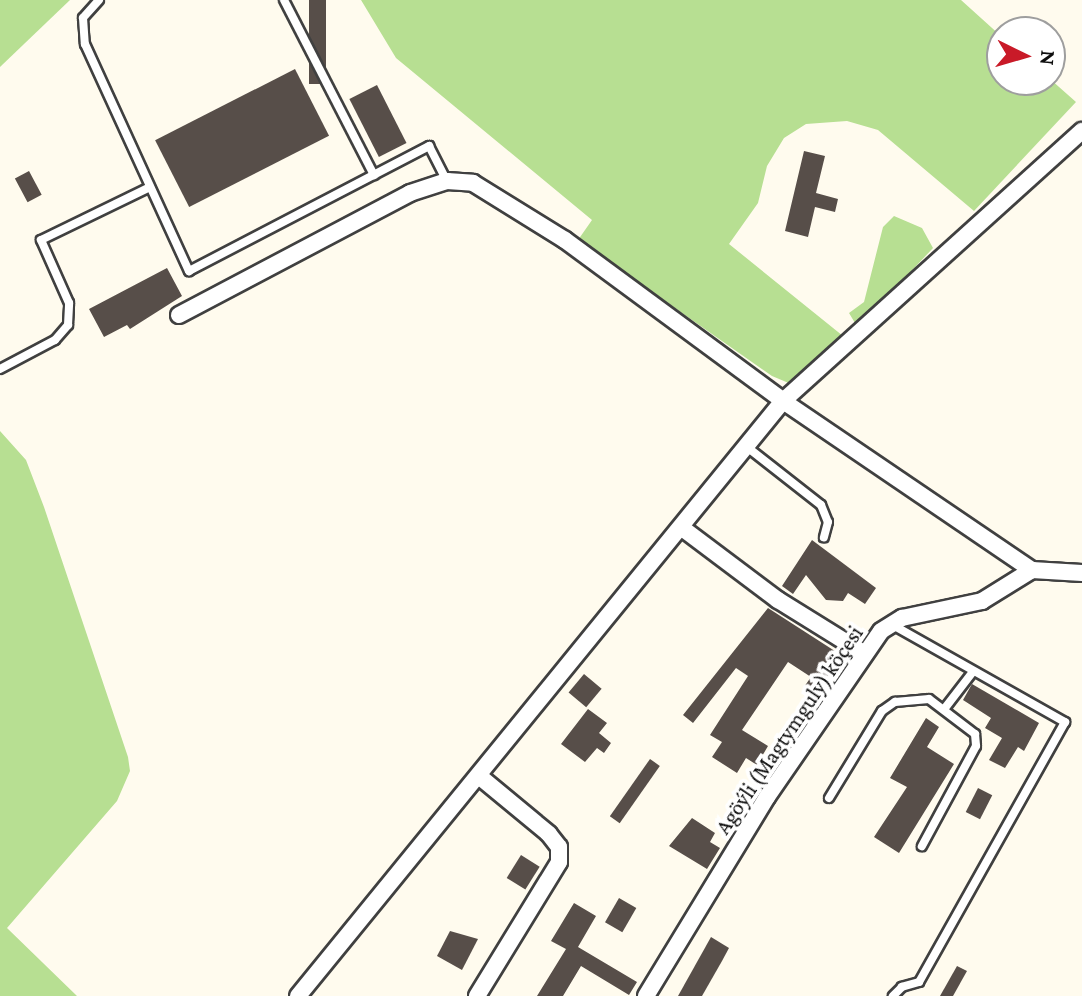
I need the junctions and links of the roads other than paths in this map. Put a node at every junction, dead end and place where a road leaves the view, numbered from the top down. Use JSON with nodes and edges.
{"nodes":[{"id":1,"x":99,"y":0,"type":"edge"},
{"id":2,"x":284,"y":0,"type":"edge"},
{"id":3,"x":1082,"y":131,"type":"edge"},
{"id":4,"x":374,"y":175,"type":"junction"},
{"id":5,"x":447,"y":181,"type":"junction"},
{"id":6,"x":150,"y":187,"type":"junction"},
{"id":7,"x":179,"y":315,"type":"dead end"},
{"id":8,"x":0,"y":369,"type":"edge"},
{"id":9,"x":783,"y":401,"type":"junction"},
{"id":10,"x":747,"y":447,"type":"junction"},
{"id":11,"x":682,"y":528,"type":"junction"},
{"id":12,"x":824,"y":537,"type":"dead end"},
{"id":13,"x":1032,"y":570,"type":"junction"},
{"id":14,"x":1082,"y":573,"type":"edge"},
{"id":15,"x":891,"y":624,"type":"junction"},
{"id":16,"x":865,"y":654,"type":"junction"},
{"id":17,"x":972,"y":673,"type":"junction"},
{"id":18,"x":945,"y":708,"type":"junction"},
{"id":19,"x":480,"y":777,"type":"junction"},
{"id":20,"x":829,"y":798,"type":"dead end"},
{"id":21,"x":922,"y":846,"type":"dead end"},
{"id":22,"x":298,"y":996,"type":"edge"},
{"id":23,"x":477,"y":996,"type":"edge"},
{"id":24,"x":646,"y":996,"type":"edge"},
{"id":25,"x":893,"y":996,"type":"edge"}],
"edges":[{"from":1,"to":6,"type":"lane"},
{"from":2,"to":4,"type":"lane"},
{"from":3,"to":9,"type":"street"},
{"from":4,"to":5,"type":"lane"},
{"from":4,"to":6,"type":"lane"},
{"from":5,"to":7,"type":"street"},
{"from":5,"to":9,"type":"street"},
{"from":6,"to":8,"type":"lane"},
{"from":9,"to":10,"type":"street"},
{"from":9,"to":13,"type":"street"},
{"from":10,"to":11,"type":"street"},
{"from":10,"to":12,"type":"lane"},
{"from":11,"to":16,"type":"street"},
{"from":11,"to":19,"type":"street"},
{"from":13,"to":14,"type":"street"},
{"from":13,"to":15,"type":"street","name":"Agöýli (Magtymguly) köçesi"},
{"from":15,"to":16,"type":"street","name":"Agöýli (Magtymguly) köçesi"},
{"from":15,"to":17,"type":"lane"},
{"from":16,"to":24,"type":"street","name":"Agöýli (Magtymguly) köçesi"},
{"from":17,"to":18,"type":"lane"},
{"from":17,"to":25,"type":"lane"},
{"from":18,"to":20,"type":"lane"},
{"from":18,"to":21,"type":"lane"},
{"from":19,"to":22,"type":"street"},
{"from":19,"to":23,"type":"street"}]}
